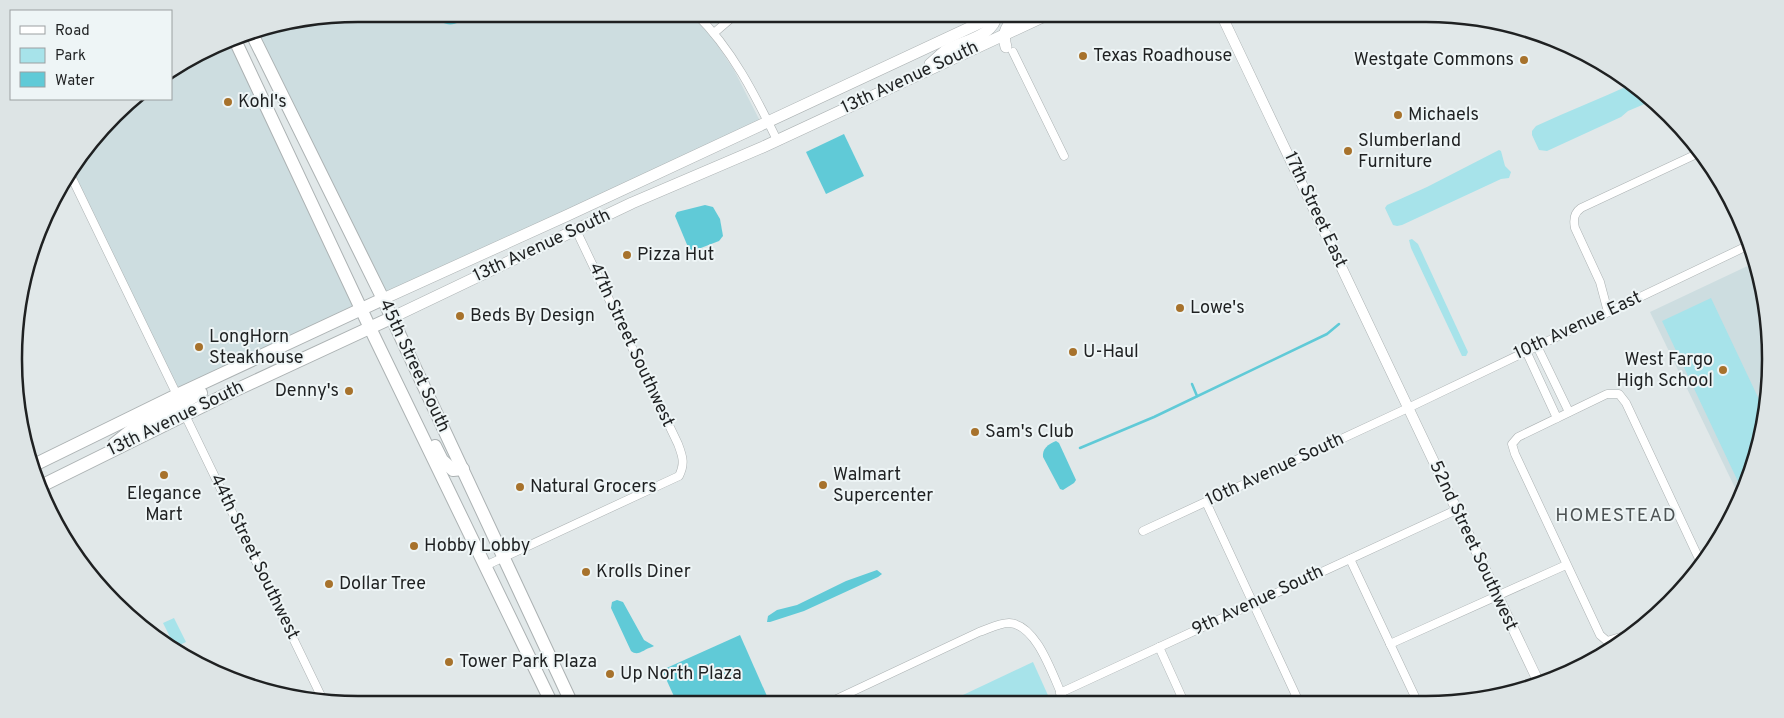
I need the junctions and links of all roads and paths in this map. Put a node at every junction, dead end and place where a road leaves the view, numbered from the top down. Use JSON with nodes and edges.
{"nodes":[{"id":1,"x":704,"y":22,"type":"edge"},
{"id":2,"x":727,"y":22,"type":"edge"},
{"id":3,"x":981,"y":22,"type":"edge"},
{"id":4,"x":995,"y":22,"type":"edge"},
{"id":5,"x":1010,"y":22,"type":"edge"},
{"id":6,"x":1022,"y":22,"type":"edge"},
{"id":7,"x":1225,"y":22,"type":"edge"},
{"id":8,"x":714,"y":33,"type":"junction"},
{"id":9,"x":1005,"y":34,"type":"junction"},
{"id":10,"x":245,"y":42,"type":"edge"},
{"id":11,"x":245,"y":42,"type":"edge"},
{"id":12,"x":246,"y":42,"type":"edge"},
{"id":13,"x":984,"y":44,"type":"junction"},
{"id":14,"x":1010,"y":49,"type":"junction"},
{"id":15,"x":917,"y":75,"type":"junction"},
{"id":16,"x":768,"y":122,"type":"junction"},
{"id":17,"x":296,"y":123,"type":"junction"},
{"id":18,"x":279,"y":132,"type":"junction"},
{"id":19,"x":777,"y":140,"type":"junction"},
{"id":20,"x":1064,"y":156,"type":"dead end"},
{"id":21,"x":1693,"y":156,"type":"edge"},
{"id":22,"x":653,"y":175,"type":"junction"},
{"id":23,"x":74,"y":181,"type":"edge"},
{"id":24,"x":342,"y":218,"type":"junction"},
{"id":25,"x":576,"y":230,"type":"junction"},
{"id":26,"x":1743,"y":248,"type":"edge"},
{"id":27,"x":383,"y":299,"type":"junction"},
{"id":28,"x":362,"y":310,"type":"junction"},
{"id":29,"x":1608,"y":312,"type":"junction"},
{"id":30,"x":391,"y":318,"type":"junction"},
{"id":31,"x":370,"y":328,"type":"junction"},
{"id":32,"x":1537,"y":346,"type":"junction"},
{"id":33,"x":1526,"y":351,"type":"junction"},
{"id":34,"x":267,"y":353,"type":"junction"},
{"id":35,"x":402,"y":394,"type":"junction"},
{"id":36,"x":177,"y":395,"type":"junction"},
{"id":37,"x":1408,"y":408,"type":"junction"},
{"id":38,"x":1569,"y":412,"type":"junction"},
{"id":39,"x":185,"y":415,"type":"junction"},
{"id":40,"x":1557,"y":418,"type":"junction"},
{"id":41,"x":94,"y":459,"type":"junction"},
{"id":42,"x":39,"y":463,"type":"edge"},
{"id":43,"x":462,"y":469,"type":"junction"},
{"id":44,"x":442,"y":479,"type":"junction"},
{"id":45,"x":46,"y":483,"type":"edge"},
{"id":46,"x":1206,"y":502,"type":"junction"},
{"id":47,"x":1456,"y":510,"type":"junction"},
{"id":48,"x":487,"y":520,"type":"junction"},
{"id":49,"x":1143,"y":531,"type":"dead end"},
{"id":50,"x":1698,"y":555,"type":"edge"},
{"id":51,"x":504,"y":557,"type":"junction"},
{"id":52,"x":1350,"y":559,"type":"junction"},
{"id":53,"x":1566,"y":564,"type":"junction"},
{"id":54,"x":484,"y":566,"type":"junction"},
{"id":55,"x":1497,"y":597,"type":"junction"},
{"id":56,"x":1254,"y":603,"type":"junction"},
{"id":57,"x":520,"y":640,"type":"junction"},
{"id":58,"x":1610,"y":640,"type":"edge"},
{"id":59,"x":1390,"y":644,"type":"junction"},
{"id":60,"x":1159,"y":647,"type":"junction"},
{"id":61,"x":1534,"y":678,"type":"edge"},
{"id":62,"x":1060,"y":692,"type":"junction"},
{"id":63,"x":320,"y":693,"type":"edge"},
{"id":64,"x":548,"y":696,"type":"edge"},
{"id":65,"x":554,"y":696,"type":"edge"},
{"id":66,"x":568,"y":696,"type":"edge"},
{"id":67,"x":843,"y":696,"type":"edge"},
{"id":68,"x":1062,"y":696,"type":"edge"},
{"id":69,"x":1181,"y":696,"type":"edge"},
{"id":70,"x":1296,"y":696,"type":"edge"},
{"id":71,"x":1415,"y":696,"type":"edge"}],
"edges":[{"from":1,"to":8,"type":"street"},
{"from":2,"to":8,"type":"street"},
{"from":3,"to":16,"type":"main road","name":"13th Avenue South"},
{"from":4,"to":15,"type":"main road"},
{"from":5,"to":9,"type":"main road"},
{"from":6,"to":14,"type":"main road"},
{"from":7,"to":37,"type":"street","name":"17th Street East"},
{"from":8,"to":16,"type":"street"},
{"from":9,"to":13,"type":"main road","name":"13th Avenue South"},
{"from":9,"to":14,"type":"main road"},
{"from":10,"to":17,"type":"main road"},
{"from":11,"to":18,"type":"main road","name":"45th Street South"},
{"from":12,"to":17,"type":"main road","name":"45th Street South"},
{"from":13,"to":14,"type":"main road"},
{"from":13,"to":15,"type":"main road","name":"13th Avenue South"},
{"from":14,"to":20,"type":"street"},
{"from":15,"to":19,"type":"main road","name":"13th Avenue South"},
{"from":16,"to":19,"type":"street"},
{"from":16,"to":22,"type":"main road","name":"13th Avenue South"},
{"from":17,"to":24,"type":"main road","name":"45th Street South"},
{"from":18,"to":24,"type":"main road"},
{"from":18,"to":28,"type":"main road","name":"45th Street South"},
{"from":19,"to":25,"type":"main road","name":"13th Avenue South"},
{"from":21,"to":29,"type":"street"},
{"from":22,"to":25,"type":"main road"},
{"from":22,"to":27,"type":"main road","name":"13th Avenue South"},
{"from":23,"to":36,"type":"street"},
{"from":24,"to":27,"type":"main road","name":"45th Street South"},
{"from":25,"to":30,"type":"main road","name":"13th Avenue South"},
{"from":25,"to":51,"type":"street","name":"47th Street Southwest"},
{"from":26,"to":29,"type":"street","name":"10th Avenue East"},
{"from":27,"to":28,"type":"main road","name":"13th Avenue South"},
{"from":27,"to":30,"type":"main road","name":"45th Street South"},
{"from":28,"to":31,"type":"main road","name":"45th Street South"},
{"from":28,"to":34,"type":"main road","name":"13th Avenue South"},
{"from":29,"to":32,"type":"street","name":"10th Avenue East"},
{"from":30,"to":31,"type":"main road","name":"13th Avenue South"},
{"from":30,"to":43,"type":"main road","name":"45th Street South"},
{"from":31,"to":35,"type":"main road","name":"45th Street South"},
{"from":31,"to":39,"type":"main road","name":"13th Avenue South"},
{"from":32,"to":33,"type":"street","name":"10th Avenue East"},
{"from":32,"to":38,"type":"street"},
{"from":33,"to":37,"type":"street","name":"10th Avenue East"},
{"from":33,"to":40,"type":"street"},
{"from":34,"to":36,"type":"main road","name":"13th Avenue South"},
{"from":34,"to":39,"type":"main road"},
{"from":35,"to":43,"type":"main road"},
{"from":35,"to":44,"type":"main road","name":"45th Street South"},
{"from":36,"to":41,"type":"main road"},
{"from":36,"to":42,"type":"main road","name":"13th Avenue South"},
{"from":37,"to":46,"type":"street","name":"10th Avenue South"},
{"from":37,"to":47,"type":"street","name":"52nd Street Southwest"},
{"from":38,"to":40,"type":"street"},
{"from":38,"to":50,"type":"street"},
{"from":39,"to":41,"type":"main road","name":"13th Avenue South"},
{"from":39,"to":63,"type":"street","name":"44th Street Southwest"},
{"from":40,"to":53,"type":"street"},
{"from":41,"to":45,"type":"main road","name":"13th Avenue South"},
{"from":43,"to":48,"type":"main road","name":"45th Street South"},
{"from":44,"to":48,"type":"main road"},
{"from":44,"to":54,"type":"main road","name":"45th Street South"},
{"from":46,"to":49,"type":"street","name":"10th Avenue South"},
{"from":46,"to":56,"type":"street"},
{"from":47,"to":52,"type":"street","name":"9th Avenue South"},
{"from":47,"to":55,"type":"street","name":"52nd Street Southwest"},
{"from":48,"to":51,"type":"main road","name":"45th Street South"},
{"from":51,"to":54,"type":"street"},
{"from":51,"to":66,"type":"main road","name":"45th Street South"},
{"from":52,"to":56,"type":"street","name":"9th Avenue South"},
{"from":52,"to":59,"type":"street"},
{"from":53,"to":55,"type":"street"},
{"from":53,"to":58,"type":"street"},
{"from":54,"to":57,"type":"main road","name":"45th Street South"},
{"from":55,"to":59,"type":"street"},
{"from":55,"to":61,"type":"street","name":"52nd Street Southwest"},
{"from":56,"to":60,"type":"street","name":"9th Avenue South"},
{"from":56,"to":70,"type":"street"},
{"from":57,"to":64,"type":"main road","name":"45th Street South"},
{"from":57,"to":65,"type":"main road"},
{"from":59,"to":71,"type":"street"},
{"from":60,"to":62,"type":"street","name":"9th Avenue South"},
{"from":60,"to":69,"type":"street"},
{"from":62,"to":67,"type":"street"},
{"from":62,"to":68,"type":"street"}]}
